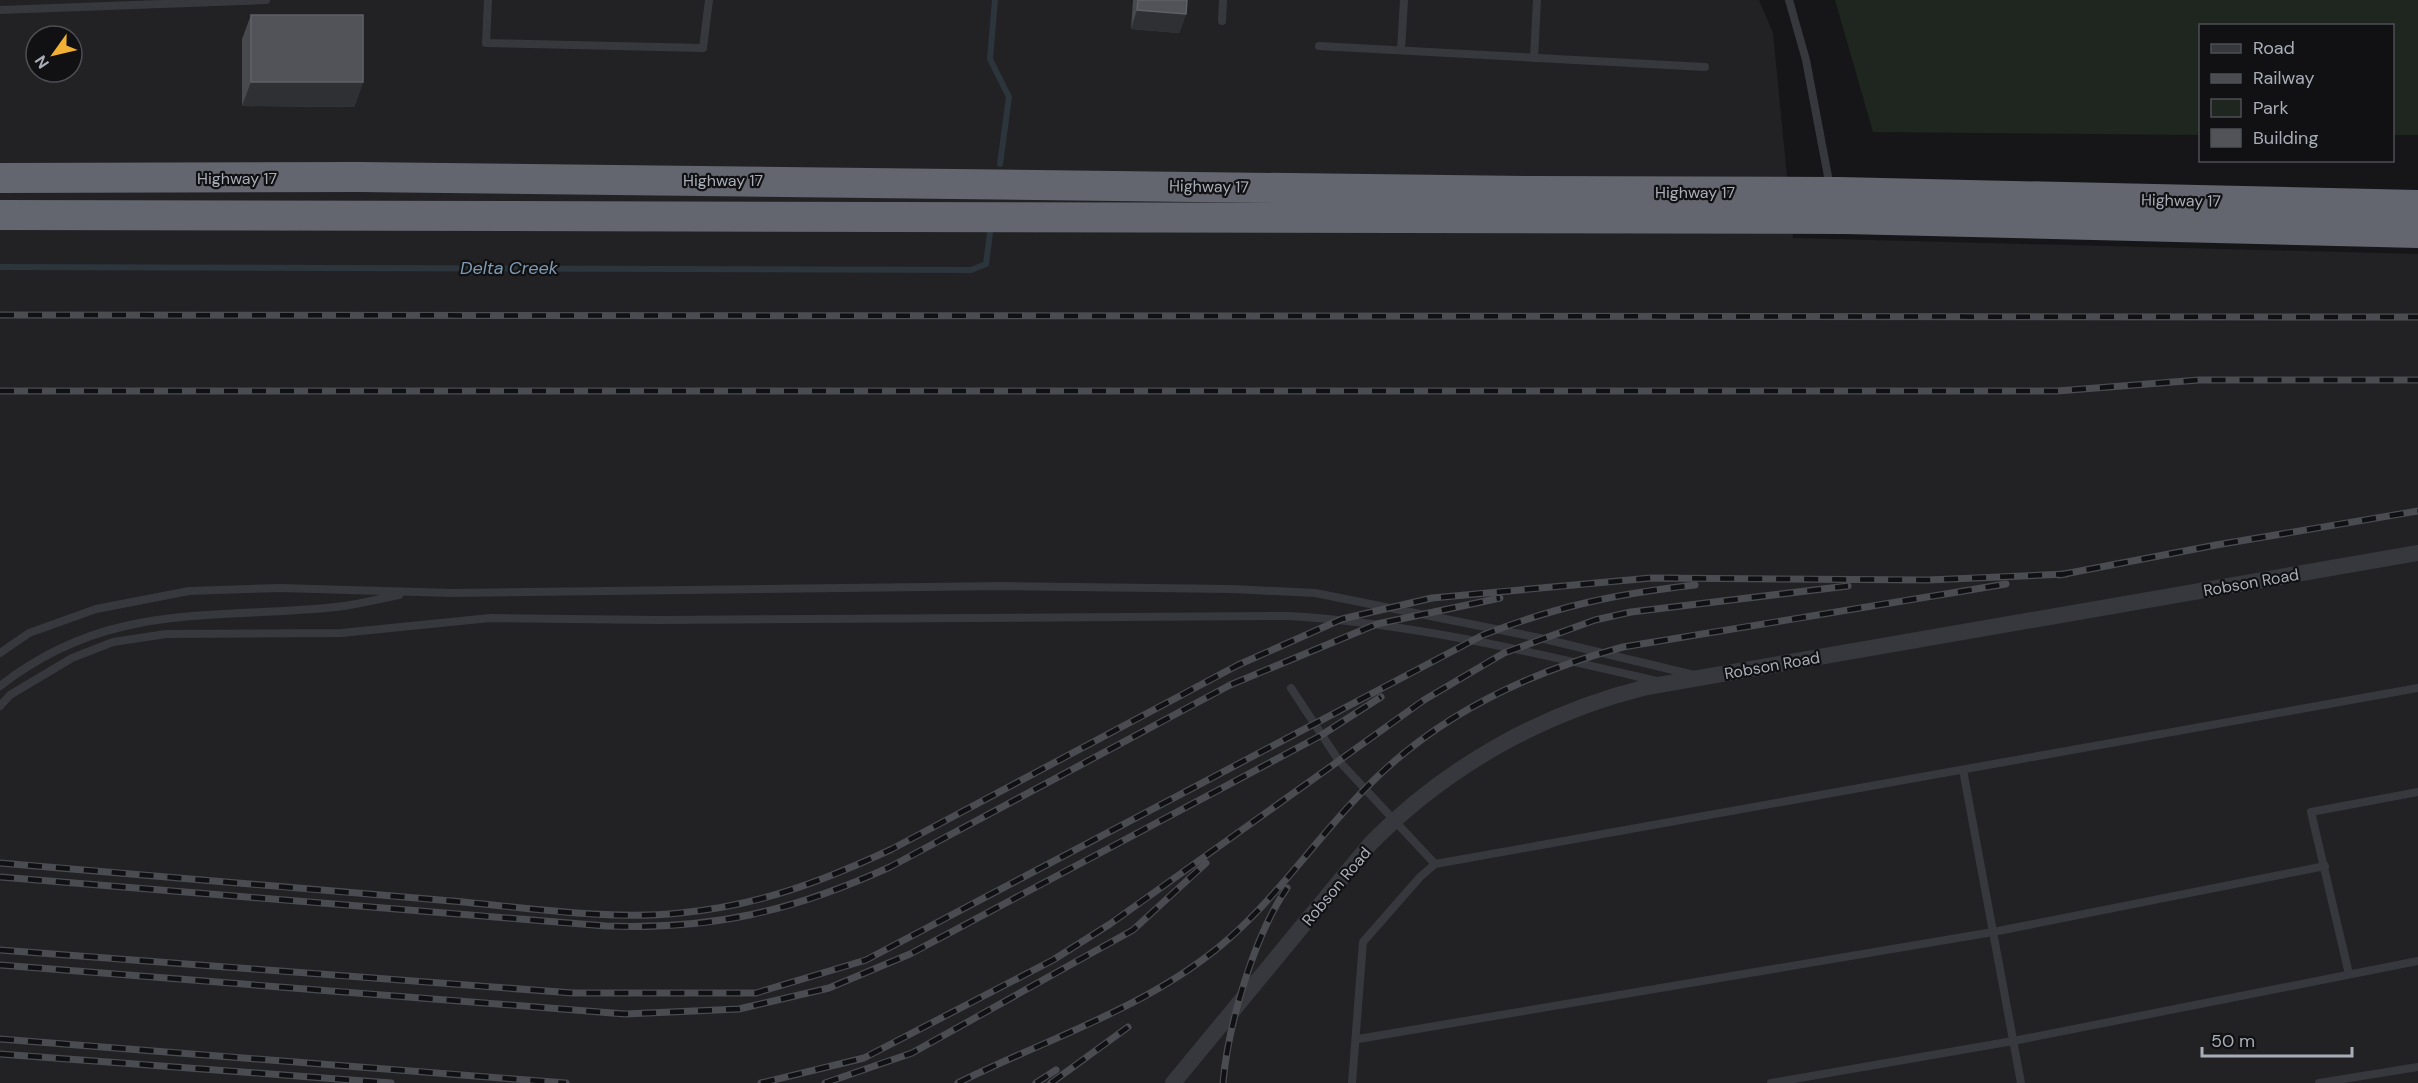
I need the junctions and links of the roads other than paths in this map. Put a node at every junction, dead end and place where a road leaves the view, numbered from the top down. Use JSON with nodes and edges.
{"nodes":[{"id":1,"x":266,"y":0,"type":"edge"},
{"id":2,"x":488,"y":0,"type":"edge"},
{"id":3,"x":709,"y":0,"type":"edge"},
{"id":4,"x":1223,"y":0,"type":"edge"},
{"id":5,"x":1404,"y":0,"type":"edge"},
{"id":6,"x":1537,"y":0,"type":"edge"},
{"id":7,"x":1790,"y":0,"type":"edge"},
{"id":8,"x":0,"y":10,"type":"edge"},
{"id":9,"x":1222,"y":21,"type":"dead end"},
{"id":10,"x":1319,"y":46,"type":"dead end"},
{"id":11,"x":1401,"y":50,"type":"junction"},
{"id":12,"x":1534,"y":58,"type":"junction"},
{"id":13,"x":1705,"y":67,"type":"dead end"},
{"id":14,"x":0,"y":178,"type":"edge"},
{"id":15,"x":1831,"y":192,"type":"junction"},
{"id":16,"x":2418,"y":205,"type":"edge"},
{"id":17,"x":0,"y":215,"type":"edge"},
{"id":18,"x":2418,"y":233,"type":"edge"},
{"id":19,"x":2418,"y":553,"type":"edge"},
{"id":20,"x":416,"y":592,"type":"junction"},
{"id":21,"x":0,"y":653,"type":"edge"},
{"id":22,"x":1702,"y":677,"type":"junction"},
{"id":23,"x":1668,"y":683,"type":"junction"},
{"id":24,"x":0,"y":686,"type":"edge"},
{"id":25,"x":1291,"y":688,"type":"dead end"},
{"id":26,"x":2418,"y":688,"type":"edge"},
{"id":27,"x":0,"y":705,"type":"edge"},
{"id":28,"x":1963,"y":770,"type":"junction"},
{"id":29,"x":2418,"y":792,"type":"edge"},
{"id":30,"x":1395,"y":819,"type":"junction"},
{"id":31,"x":1435,"y":864,"type":"junction"},
{"id":32,"x":2325,"y":866,"type":"junction"},
{"id":33,"x":1993,"y":932,"type":"junction"},
{"id":34,"x":2418,"y":961,"type":"edge"},
{"id":35,"x":2349,"y":974,"type":"junction"},
{"id":36,"x":1358,"y":1039,"type":"junction"},
{"id":37,"x":2013,"y":1041,"type":"junction"},
{"id":38,"x":2418,"y":1067,"type":"edge"},
{"id":39,"x":1173,"y":1083,"type":"edge"},
{"id":40,"x":1352,"y":1083,"type":"edge"},
{"id":41,"x":1771,"y":1083,"type":"edge"},
{"id":42,"x":2021,"y":1083,"type":"edge"},
{"id":43,"x":2319,"y":1083,"type":"edge"}],
"edges":[{"from":1,"to":8,"type":"lane"},
{"from":2,"to":3,"type":"lane"},
{"from":4,"to":9,"type":"lane"},
{"from":5,"to":11,"type":"lane"},
{"from":6,"to":12,"type":"lane"},
{"from":7,"to":15,"type":"lane"},
{"from":10,"to":11,"type":"lane"},
{"from":11,"to":12,"type":"lane"},
{"from":12,"to":13,"type":"lane"},
{"from":14,"to":15,"type":"highway","name":"Highway 17"},
{"from":15,"to":16,"type":"highway","name":"Highway 17"},
{"from":17,"to":18,"type":"highway","name":"Highway 17"},
{"from":19,"to":22,"type":"street","name":"Robson Road"},
{"from":20,"to":21,"type":"lane"},
{"from":20,"to":22,"type":"lane"},
{"from":20,"to":24,"type":"lane"},
{"from":22,"to":23,"type":"street","name":"Robson Road"},
{"from":23,"to":27,"type":"lane"},
{"from":23,"to":30,"type":"street","name":"Robson Road"},
{"from":25,"to":30,"type":"lane"},
{"from":26,"to":28,"type":"lane"},
{"from":28,"to":31,"type":"lane"},
{"from":28,"to":33,"type":"lane"},
{"from":29,"to":32,"type":"lane"},
{"from":30,"to":31,"type":"lane"},
{"from":30,"to":39,"type":"street","name":"Robson Road"},
{"from":31,"to":36,"type":"lane"},
{"from":32,"to":33,"type":"lane"},
{"from":32,"to":35,"type":"lane"},
{"from":33,"to":36,"type":"lane"},
{"from":33,"to":37,"type":"lane"},
{"from":34,"to":35,"type":"lane"},
{"from":35,"to":37,"type":"lane"},
{"from":36,"to":40,"type":"lane"},
{"from":37,"to":41,"type":"lane"},
{"from":37,"to":42,"type":"lane"},
{"from":38,"to":43,"type":"lane"}]}
